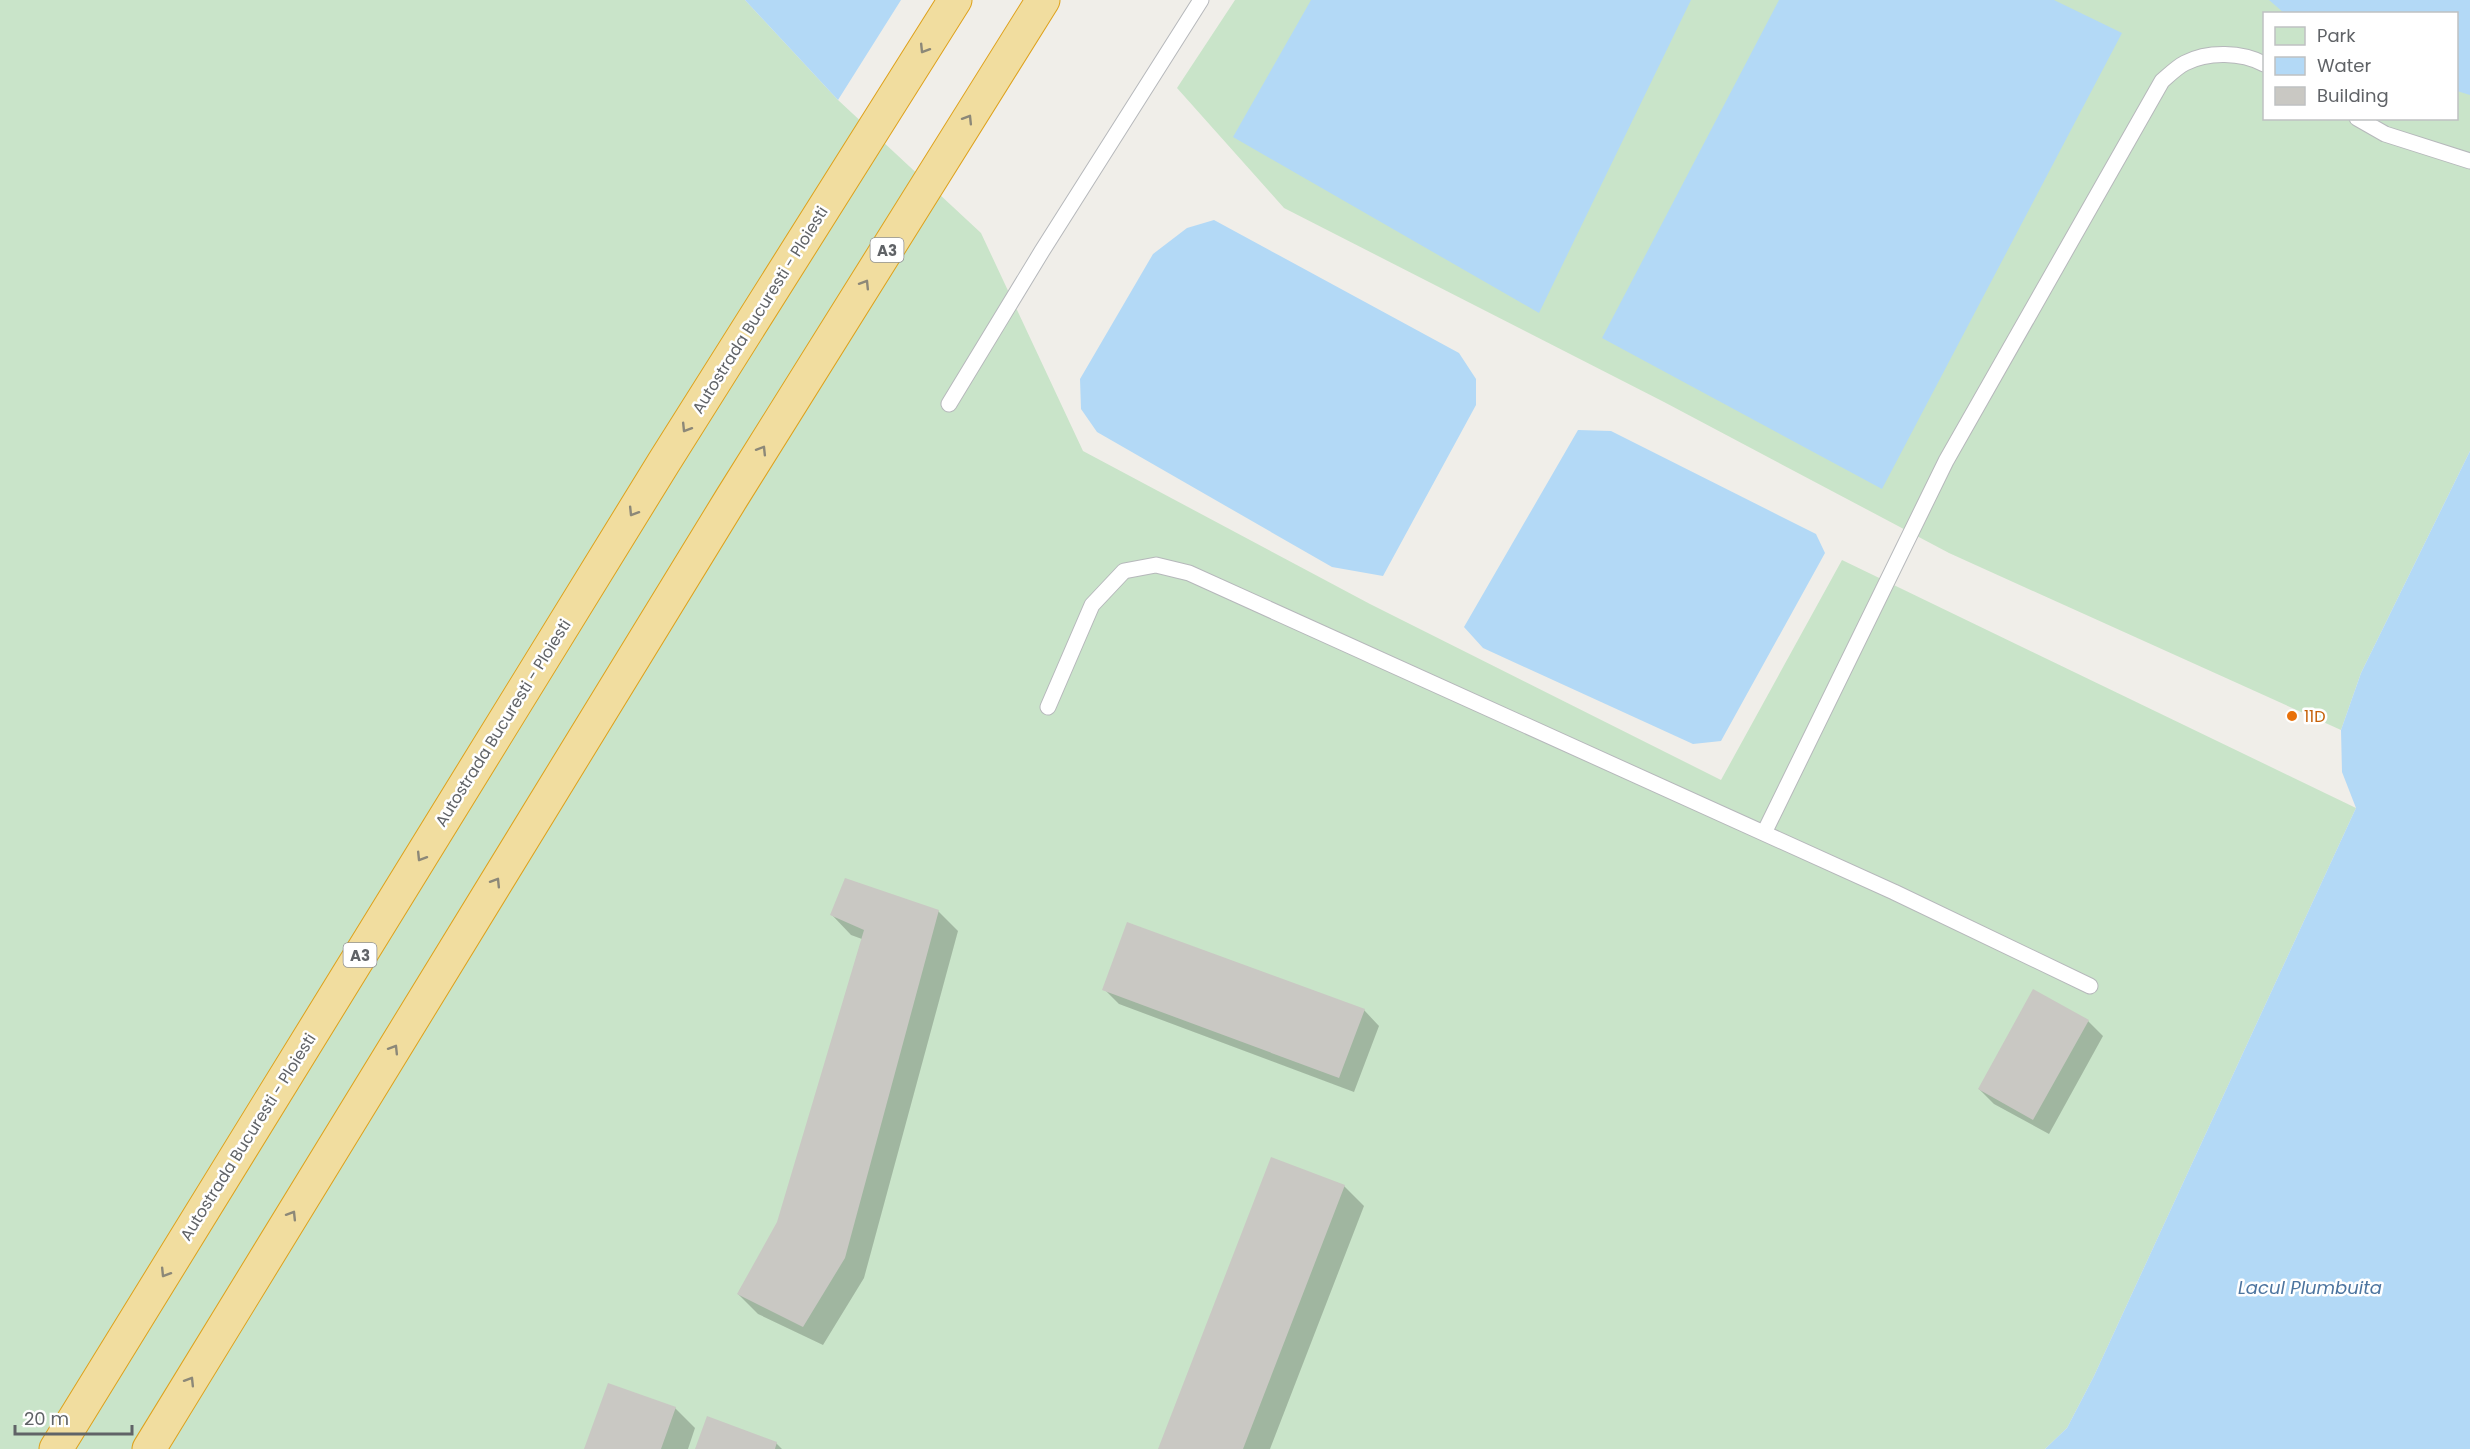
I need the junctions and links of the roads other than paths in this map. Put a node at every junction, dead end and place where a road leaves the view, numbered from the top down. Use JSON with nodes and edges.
{"nodes":[{"id":1,"x":955,"y":0,"type":"edge"},
{"id":2,"x":1043,"y":0,"type":"edge"},
{"id":3,"x":1201,"y":0,"type":"edge"},
{"id":4,"x":2263,"y":63,"type":"edge"},
{"id":5,"x":2360,"y":120,"type":"edge"},
{"id":6,"x":2470,"y":161,"type":"edge"},
{"id":7,"x":949,"y":404,"type":"dead end"},
{"id":8,"x":1048,"y":707,"type":"dead end"},
{"id":9,"x":1764,"y":833,"type":"junction"},
{"id":10,"x":2090,"y":986,"type":"dead end"},
{"id":11,"x":56,"y":1449,"type":"edge"},
{"id":12,"x":149,"y":1449,"type":"edge"}],
"edges":[{"from":1,"to":11,"type":"highway","name":"Autostrada Bucuresti - Ploiesti","number":"A3","one_way":true},
{"from":12,"to":2,"type":"highway","number":"A3","one_way":true},
{"from":3,"to":7,"type":"lane"},
{"from":4,"to":9,"type":"lane"},
{"from":5,"to":6,"type":"lane"},
{"from":8,"to":9,"type":"lane"},
{"from":9,"to":10,"type":"lane"}]}
